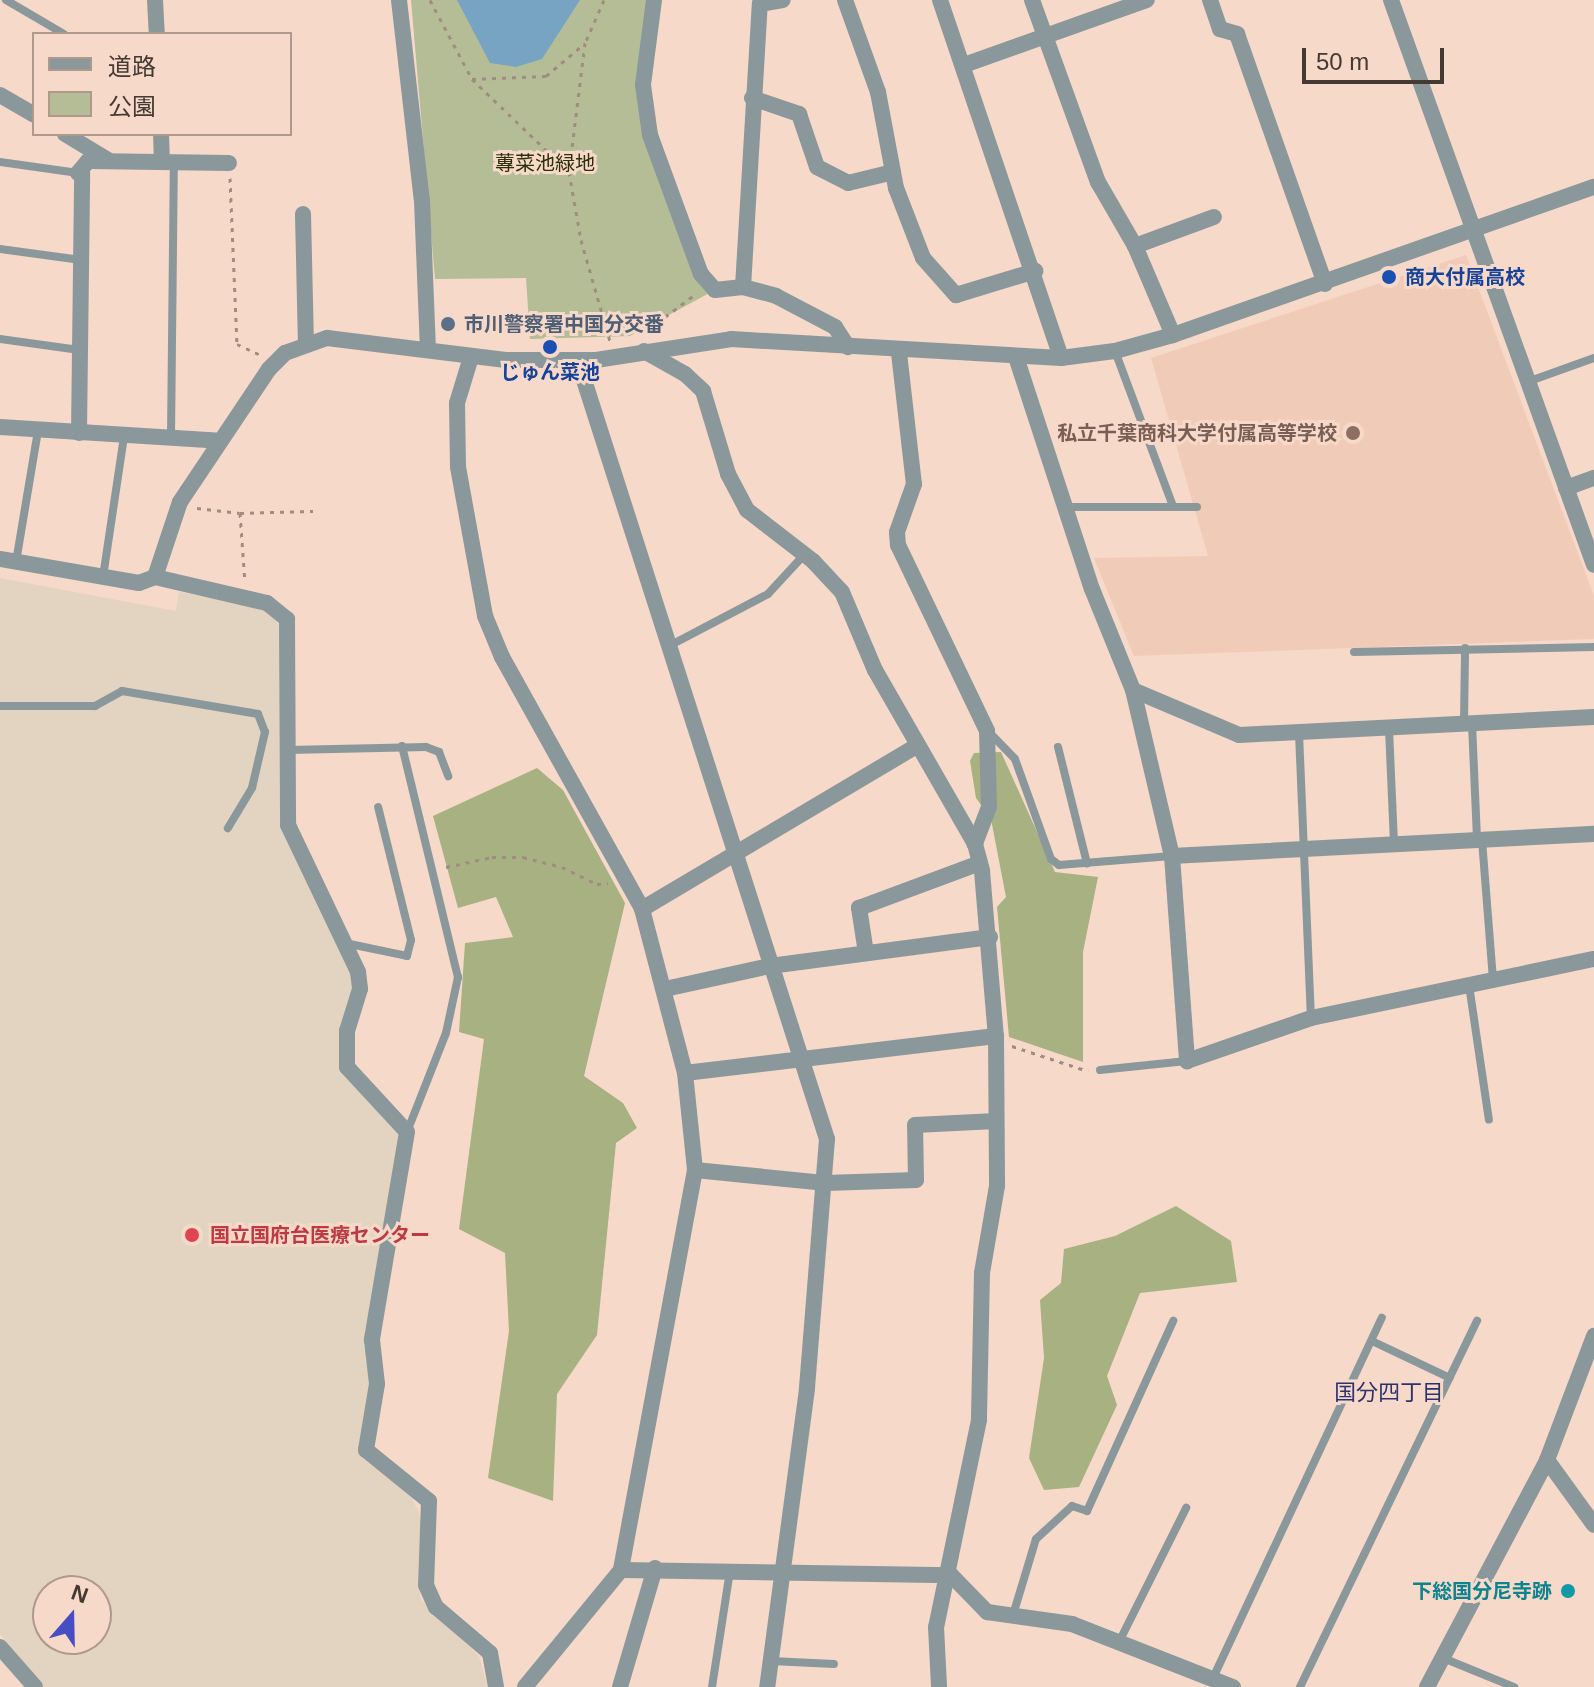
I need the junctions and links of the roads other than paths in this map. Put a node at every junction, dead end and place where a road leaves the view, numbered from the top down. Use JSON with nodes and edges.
{"nodes":[{"id":1,"x":6,"y":0,"type":"edge"},
{"id":2,"x":155,"y":0,"type":"edge"},
{"id":3,"x":399,"y":0,"type":"edge"},
{"id":4,"x":654,"y":0,"type":"edge"},
{"id":5,"x":783,"y":0,"type":"edge"},
{"id":6,"x":845,"y":0,"type":"edge"},
{"id":7,"x":940,"y":0,"type":"edge"},
{"id":8,"x":1032,"y":0,"type":"edge"},
{"id":9,"x":1147,"y":0,"type":"edge"},
{"id":10,"x":1210,"y":0,"type":"edge"},
{"id":11,"x":1391,"y":0,"type":"edge"},
{"id":12,"x":61,"y":32,"type":"edge"},
{"id":13,"x":157,"y":32,"type":"edge"},
{"id":14,"x":1044,"y":37,"type":"junction"},
{"id":15,"x":964,"y":65,"type":"junction"},
{"id":16,"x":0,"y":95,"type":"edge"},
{"id":17,"x":752,"y":98,"type":"junction"},
{"id":18,"x":32,"y":114,"type":"edge"},
{"id":19,"x":68,"y":136,"type":"edge"},
{"id":20,"x":162,"y":136,"type":"edge"},
{"id":21,"x":108,"y":160,"type":"junction"},
{"id":22,"x":168,"y":160,"type":"junction"},
{"id":23,"x":0,"y":162,"type":"edge"},
{"id":24,"x":229,"y":163,"type":"road end"},
{"id":25,"x":893,"y":172,"type":"junction"},
{"id":26,"x":80,"y":173,"type":"junction"},
{"id":27,"x":1594,"y":187,"type":"edge"},
{"id":28,"x":303,"y":214,"type":"dead end"},
{"id":29,"x":1214,"y":217,"type":"dead end"},
{"id":30,"x":1472,"y":231,"type":"junction"},
{"id":31,"x":1135,"y":246,"type":"junction"},
{"id":32,"x":0,"y":249,"type":"edge"},
{"id":33,"x":81,"y":260,"type":"junction"},
{"id":34,"x":1035,"y":271,"type":"junction"},
{"id":35,"x":1325,"y":284,"type":"junction"},
{"id":36,"x":743,"y":287,"type":"junction"},
{"id":37,"x":1173,"y":335,"type":"junction"},
{"id":38,"x":0,"y":339,"type":"edge"},
{"id":39,"x":306,"y":343,"type":"junction"},
{"id":40,"x":848,"y":347,"type":"junction"},
{"id":41,"x":428,"y":348,"type":"junction"},
{"id":42,"x":80,"y":350,"type":"junction"},
{"id":43,"x":649,"y":350,"type":"junction"},
{"id":44,"x":1115,"y":351,"type":"junction"},
{"id":45,"x":899,"y":353,"type":"junction"},
{"id":46,"x":471,"y":357,"type":"junction"},
{"id":47,"x":1061,"y":358,"type":"junction"},
{"id":48,"x":1594,"y":358,"type":"edge"},
{"id":49,"x":1017,"y":360,"type":"junction"},
{"id":50,"x":584,"y":380,"type":"dead end"},
{"id":51,"x":1526,"y":382,"type":"junction"},
{"id":52,"x":0,"y":427,"type":"edge"},
{"id":53,"x":38,"y":430,"type":"junction"},
{"id":54,"x":79,"y":433,"type":"junction"},
{"id":55,"x":124,"y":436,"type":"junction"},
{"id":56,"x":171,"y":437,"type":"junction"},
{"id":57,"x":220,"y":441,"type":"junction"},
{"id":58,"x":1594,"y":478,"type":"edge"},
{"id":59,"x":1566,"y":488,"type":"junction"},
{"id":60,"x":1173,"y":506,"type":"junction"},
{"id":61,"x":1065,"y":507,"type":"junction"},
{"id":62,"x":1197,"y":507,"type":"dead end"},
{"id":63,"x":804,"y":555,"type":"junction"},
{"id":64,"x":8,"y":560,"type":"edge"},
{"id":65,"x":1594,"y":565,"type":"edge"},
{"id":66,"x":103,"y":577,"type":"junction"},
{"id":67,"x":155,"y":577,"type":"junction"},
{"id":68,"x":669,"y":646,"type":"junction"},
{"id":69,"x":1594,"y":647,"type":"edge"},
{"id":70,"x":1465,"y":648,"type":"junction"},
{"id":71,"x":1354,"y":652,"type":"dead end"},
{"id":72,"x":1133,"y":690,"type":"junction"},
{"id":73,"x":0,"y":706,"type":"edge"},
{"id":74,"x":1594,"y":717,"type":"edge"},
{"id":75,"x":1468,"y":724,"type":"junction"},
{"id":76,"x":1389,"y":729,"type":"junction"},
{"id":77,"x":987,"y":731,"type":"junction"},
{"id":78,"x":1299,"y":732,"type":"junction"},
{"id":79,"x":402,"y":746,"type":"junction"},
{"id":80,"x":916,"y":746,"type":"junction"},
{"id":81,"x":1058,"y":747,"type":"dead end"},
{"id":82,"x":288,"y":750,"type":"junction"},
{"id":83,"x":448,"y":776,"type":"dead end"},
{"id":84,"x":378,"y":807,"type":"dead end"},
{"id":85,"x":228,"y":828,"type":"dead end"},
{"id":86,"x":1594,"y":834,"type":"edge"},
{"id":87,"x":1480,"y":840,"type":"junction"},
{"id":88,"x":975,"y":844,"type":"junction"},
{"id":89,"x":1394,"y":845,"type":"junction"},
{"id":90,"x":1302,"y":849,"type":"junction"},
{"id":91,"x":1172,"y":856,"type":"junction"},
{"id":92,"x":737,"y":857,"type":"junction"},
{"id":93,"x":980,"y":863,"type":"junction"},
{"id":94,"x":1087,"y":863,"type":"junction"},
{"id":95,"x":642,"y":909,"type":"junction"},
{"id":96,"x":990,"y":937,"type":"junction"},
{"id":97,"x":345,"y":943,"type":"junction"},
{"id":98,"x":866,"y":953,"type":"junction"},
{"id":99,"x":1594,"y":959,"type":"edge"},
{"id":100,"x":770,"y":966,"type":"junction"},
{"id":101,"x":1493,"y":980,"type":"junction"},
{"id":102,"x":1469,"y":985,"type":"junction"},
{"id":103,"x":665,"y":989,"type":"junction"},
{"id":104,"x":1311,"y":1018,"type":"junction"},
{"id":105,"x":996,"y":1039,"type":"junction"},
{"id":106,"x":1187,"y":1061,"type":"junction"},
{"id":107,"x":802,"y":1063,"type":"junction"},
{"id":108,"x":1100,"y":1070,"type":"road end"},
{"id":109,"x":685,"y":1073,"type":"junction"},
{"id":110,"x":1489,"y":1120,"type":"dead end"},
{"id":111,"x":996,"y":1121,"type":"junction"},
{"id":112,"x":407,"y":1132,"type":"junction"},
{"id":113,"x":695,"y":1170,"type":"junction"},
{"id":114,"x":826,"y":1183,"type":"junction"},
{"id":115,"x":1382,"y":1318,"type":"dead end"},
{"id":116,"x":1173,"y":1321,"type":"dead end"},
{"id":117,"x":1477,"y":1321,"type":"dead end"},
{"id":118,"x":1594,"y":1336,"type":"edge"},
{"id":119,"x":1372,"y":1341,"type":"junction"},
{"id":120,"x":1450,"y":1378,"type":"junction"},
{"id":121,"x":1547,"y":1460,"type":"junction"},
{"id":122,"x":1186,"y":1508,"type":"dead end"},
{"id":123,"x":1594,"y":1525,"type":"edge"},
{"id":124,"x":655,"y":1568,"type":"junction"},
{"id":125,"x":621,"y":1570,"type":"junction"},
{"id":126,"x":730,"y":1570,"type":"junction"},
{"id":127,"x":780,"y":1571,"type":"junction"},
{"id":128,"x":951,"y":1575,"type":"junction"},
{"id":129,"x":1012,"y":1616,"type":"junction"},
{"id":130,"x":1120,"y":1640,"type":"junction"},
{"id":131,"x":0,"y":1647,"type":"edge"},
{"id":132,"x":1442,"y":1658,"type":"junction"},
{"id":133,"x":770,"y":1661,"type":"junction"},
{"id":134,"x":834,"y":1664,"type":"dead end"},
{"id":135,"x":1213,"y":1678,"type":"junction"},
{"id":136,"x":35,"y":1687,"type":"edge"},
{"id":137,"x":496,"y":1687,"type":"edge"},
{"id":138,"x":525,"y":1687,"type":"edge"},
{"id":139,"x":620,"y":1687,"type":"edge"},
{"id":140,"x":712,"y":1687,"type":"edge"},
{"id":141,"x":767,"y":1687,"type":"edge"},
{"id":142,"x":939,"y":1687,"type":"edge"},
{"id":143,"x":1233,"y":1687,"type":"edge"},
{"id":144,"x":1300,"y":1687,"type":"edge"},
{"id":145,"x":1427,"y":1687,"type":"edge"},
{"id":146,"x":1514,"y":1687,"type":"edge"}],
"edges":[{"from":1,"to":12,"type":"lane"},
{"from":2,"to":13,"type":"street"},
{"from":3,"to":41,"type":"street"},
{"from":4,"to":36,"type":"street"},
{"from":5,"to":17,"type":"street"},
{"from":6,"to":25,"type":"street"},
{"from":7,"to":15,"type":"street"},
{"from":8,"to":14,"type":"street"},
{"from":9,"to":14,"type":"street"},
{"from":10,"to":35,"type":"street"},
{"from":11,"to":30,"type":"street"},
{"from":14,"to":15,"type":"street"},
{"from":14,"to":31,"type":"street"},
{"from":15,"to":34,"type":"street"},
{"from":16,"to":18,"type":"street"},
{"from":17,"to":25,"type":"street"},
{"from":17,"to":36,"type":"street"},
{"from":19,"to":21,"type":"street"},
{"from":20,"to":22,"type":"street"},
{"from":21,"to":22,"type":"street"},
{"from":21,"to":26,"type":"street"},
{"from":22,"to":24,"type":"street"},
{"from":22,"to":56,"type":"lane"},
{"from":23,"to":26,"type":"lane"},
{"from":25,"to":34,"type":"street"},
{"from":26,"to":33,"type":"street"},
{"from":27,"to":30,"type":"street"},
{"from":28,"to":39,"type":"street"},
{"from":29,"to":31,"type":"street"},
{"from":30,"to":35,"type":"street"},
{"from":30,"to":51,"type":"street"},
{"from":31,"to":37,"type":"street"},
{"from":32,"to":33,"type":"lane"},
{"from":33,"to":42,"type":"street"},
{"from":34,"to":47,"type":"street"},
{"from":35,"to":37,"type":"street"},
{"from":36,"to":40,"type":"street"},
{"from":37,"to":44,"type":"street"},
{"from":38,"to":42,"type":"lane"},
{"from":39,"to":41,"type":"street"},
{"from":39,"to":57,"type":"street"},
{"from":40,"to":43,"type":"street"},
{"from":40,"to":45,"type":"street"},
{"from":41,"to":46,"type":"street"},
{"from":42,"to":54,"type":"street"},
{"from":43,"to":46,"type":"street"},
{"from":43,"to":63,"type":"street"},
{"from":44,"to":47,"type":"street"},
{"from":44,"to":60,"type":"lane"},
{"from":45,"to":49,"type":"street"},
{"from":45,"to":77,"type":"street"},
{"from":46,"to":95,"type":"street"},
{"from":47,"to":49,"type":"street"},
{"from":48,"to":51,"type":"lane"},
{"from":49,"to":61,"type":"street"},
{"from":50,"to":68,"type":"street"},
{"from":51,"to":59,"type":"street"},
{"from":52,"to":53,"type":"street"},
{"from":53,"to":54,"type":"street"},
{"from":53,"to":64,"type":"lane"},
{"from":54,"to":55,"type":"street"},
{"from":55,"to":56,"type":"street"},
{"from":55,"to":66,"type":"lane"},
{"from":56,"to":57,"type":"street"},
{"from":57,"to":67,"type":"street"},
{"from":58,"to":59,"type":"street"},
{"from":59,"to":65,"type":"street"},
{"from":60,"to":61,"type":"lane"},
{"from":60,"to":62,"type":"lane"},
{"from":61,"to":72,"type":"street"},
{"from":63,"to":68,"type":"lane"},
{"from":63,"to":80,"type":"street"},
{"from":64,"to":66,"type":"street"},
{"from":66,"to":67,"type":"street"},
{"from":67,"to":82,"type":"street"},
{"from":68,"to":92,"type":"street"},
{"from":69,"to":70,"type":"lane"},
{"from":70,"to":71,"type":"lane"},
{"from":70,"to":75,"type":"lane"},
{"from":72,"to":78,"type":"street"},
{"from":72,"to":91,"type":"street"},
{"from":73,"to":85,"type":"lane"},
{"from":74,"to":75,"type":"street"},
{"from":75,"to":76,"type":"street"},
{"from":75,"to":87,"type":"lane"},
{"from":76,"to":78,"type":"street"},
{"from":76,"to":89,"type":"lane"},
{"from":77,"to":88,"type":"street"},
{"from":77,"to":94,"type":"lane"},
{"from":78,"to":90,"type":"lane"},
{"from":79,"to":82,"type":"lane"},
{"from":79,"to":83,"type":"lane"},
{"from":79,"to":112,"type":"lane"},
{"from":80,"to":88,"type":"street"},
{"from":80,"to":92,"type":"street"},
{"from":81,"to":94,"type":"lane"},
{"from":82,"to":97,"type":"street"},
{"from":84,"to":97,"type":"lane"},
{"from":86,"to":87,"type":"street"},
{"from":87,"to":89,"type":"street"},
{"from":87,"to":101,"type":"lane"},
{"from":88,"to":93,"type":"street"},
{"from":89,"to":90,"type":"street"},
{"from":90,"to":91,"type":"street"},
{"from":90,"to":104,"type":"lane"},
{"from":91,"to":94,"type":"lane"},
{"from":91,"to":106,"type":"street"},
{"from":92,"to":95,"type":"street"},
{"from":92,"to":100,"type":"street"},
{"from":93,"to":96,"type":"street"},
{"from":93,"to":98,"type":"street"},
{"from":95,"to":103,"type":"street"},
{"from":96,"to":98,"type":"street"},
{"from":96,"to":105,"type":"street"},
{"from":97,"to":112,"type":"street"},
{"from":98,"to":100,"type":"street"},
{"from":99,"to":101,"type":"street"},
{"from":100,"to":103,"type":"street"},
{"from":100,"to":107,"type":"street"},
{"from":101,"to":102,"type":"street"},
{"from":102,"to":104,"type":"street"},
{"from":102,"to":110,"type":"lane"},
{"from":103,"to":109,"type":"street"},
{"from":104,"to":106,"type":"street"},
{"from":105,"to":107,"type":"street"},
{"from":105,"to":111,"type":"street"},
{"from":106,"to":108,"type":"lane"},
{"from":107,"to":109,"type":"street"},
{"from":107,"to":114,"type":"street"},
{"from":109,"to":113,"type":"street"},
{"from":111,"to":114,"type":"street"},
{"from":111,"to":128,"type":"street"},
{"from":112,"to":137,"type":"street"},
{"from":113,"to":114,"type":"street"},
{"from":113,"to":125,"type":"street"},
{"from":114,"to":127,"type":"street"},
{"from":115,"to":119,"type":"lane"},
{"from":116,"to":129,"type":"lane"},
{"from":117,"to":120,"type":"lane"},
{"from":118,"to":121,"type":"street"},
{"from":119,"to":120,"type":"lane"},
{"from":119,"to":135,"type":"lane"},
{"from":120,"to":144,"type":"lane"},
{"from":121,"to":123,"type":"street"},
{"from":121,"to":132,"type":"street"},
{"from":122,"to":130,"type":"lane"},
{"from":124,"to":125,"type":"street"},
{"from":124,"to":126,"type":"street"},
{"from":124,"to":139,"type":"street"},
{"from":125,"to":138,"type":"street"},
{"from":126,"to":127,"type":"street"},
{"from":126,"to":140,"type":"lane"},
{"from":127,"to":128,"type":"street"},
{"from":127,"to":133,"type":"street"},
{"from":128,"to":129,"type":"street"},
{"from":128,"to":142,"type":"street"},
{"from":129,"to":130,"type":"street"},
{"from":130,"to":135,"type":"street"},
{"from":131,"to":136,"type":"street"},
{"from":132,"to":145,"type":"street"},
{"from":132,"to":146,"type":"lane"},
{"from":133,"to":134,"type":"lane"},
{"from":133,"to":141,"type":"street"},
{"from":135,"to":143,"type":"street"}]}
